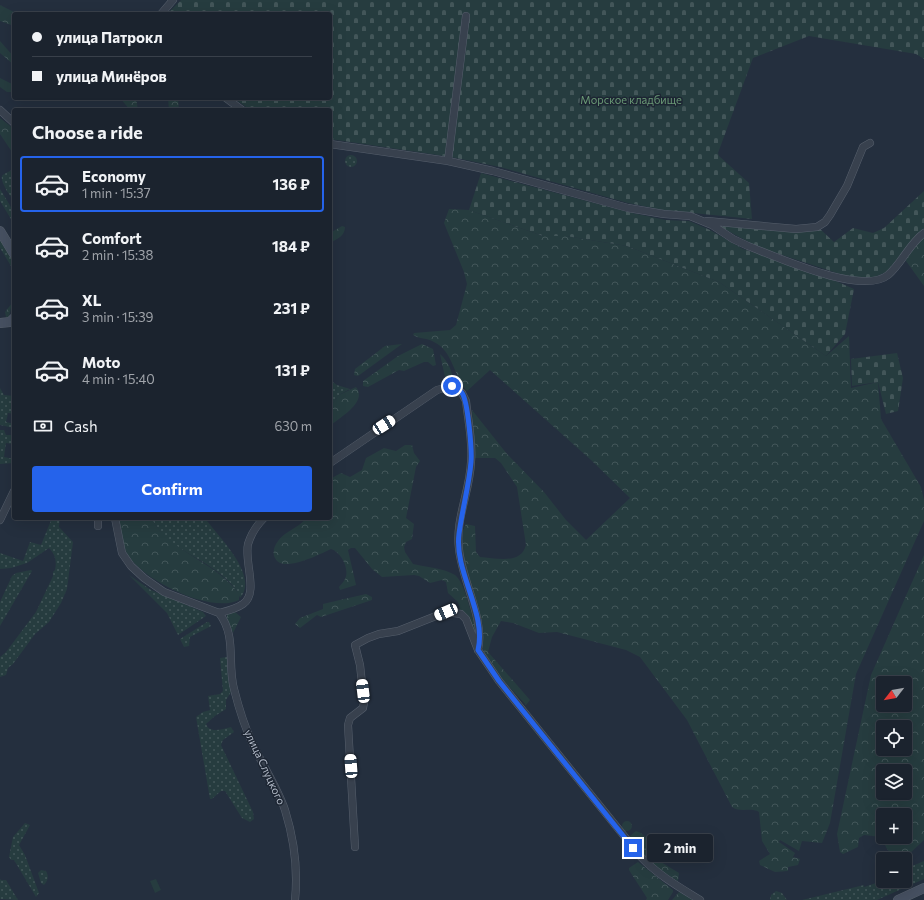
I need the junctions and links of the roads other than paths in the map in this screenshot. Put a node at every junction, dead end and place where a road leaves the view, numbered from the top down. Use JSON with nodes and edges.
{"nodes":[{"id":1,"x":173,"y":0,"type":"edge"},
{"id":2,"x":163,"y":12,"type":"edge"},
{"id":3,"x":466,"y":16,"type":"dead end"},
{"id":4,"x":229,"y":100,"type":"edge"},
{"id":5,"x":239,"y":108,"type":"edge"},
{"id":6,"x":0,"y":110,"type":"edge"},
{"id":7,"x":12,"y":121,"type":"edge"},
{"id":8,"x":870,"y":143,"type":"dead end"},
{"id":9,"x":332,"y":144,"type":"edge"},
{"id":10,"x":448,"y":161,"type":"junction"},
{"id":11,"x":701,"y":220,"type":"junction"},
{"id":12,"x":0,"y":231,"type":"edge"},
{"id":13,"x":924,"y":233,"type":"edge"},
{"id":14,"x":12,"y":251,"type":"edge"},
{"id":15,"x":12,"y":320,"type":"edge"},
{"id":16,"x":0,"y":323,"type":"edge"},
{"id":17,"x":332,"y":462,"type":"edge"},
{"id":18,"x":12,"y":495,"type":"edge"},
{"id":19,"x":0,"y":520,"type":"edge"},
{"id":20,"x":115,"y":520,"type":"edge"},
{"id":21,"x":262,"y":520,"type":"edge"},
{"id":22,"x":219,"y":613,"type":"junction"},
{"id":23,"x":478,"y":650,"type":"junction"},
{"id":24,"x":355,"y":847,"type":"dead end"},
{"id":25,"x":924,"y":888,"type":"edge"},
{"id":26,"x":295,"y":900,"type":"edge"},
{"id":27,"x":700,"y":900,"type":"edge"},
{"id":28,"x":898,"y":900,"type":"edge"}],
"edges":[{"from":1,"to":2,"type":"street"},
{"from":3,"to":10,"type":"street"},
{"from":4,"to":5,"type":"street"},
{"from":6,"to":7,"type":"street"},
{"from":8,"to":11,"type":"street"},
{"from":9,"to":10,"type":"street"},
{"from":10,"to":11,"type":"street"},
{"from":11,"to":13,"type":"street"},
{"from":12,"to":14,"type":"street"},
{"from":15,"to":16,"type":"street"},
{"from":17,"to":23,"type":"street"},
{"from":18,"to":19,"type":"street"},
{"from":20,"to":22,"type":"street"},
{"from":21,"to":22,"type":"street"},
{"from":22,"to":26,"type":"street","name":"улица Слуцкого"},
{"from":23,"to":24,"type":"street"},
{"from":23,"to":27,"type":"street"},
{"from":25,"to":28,"type":"street"}]}
